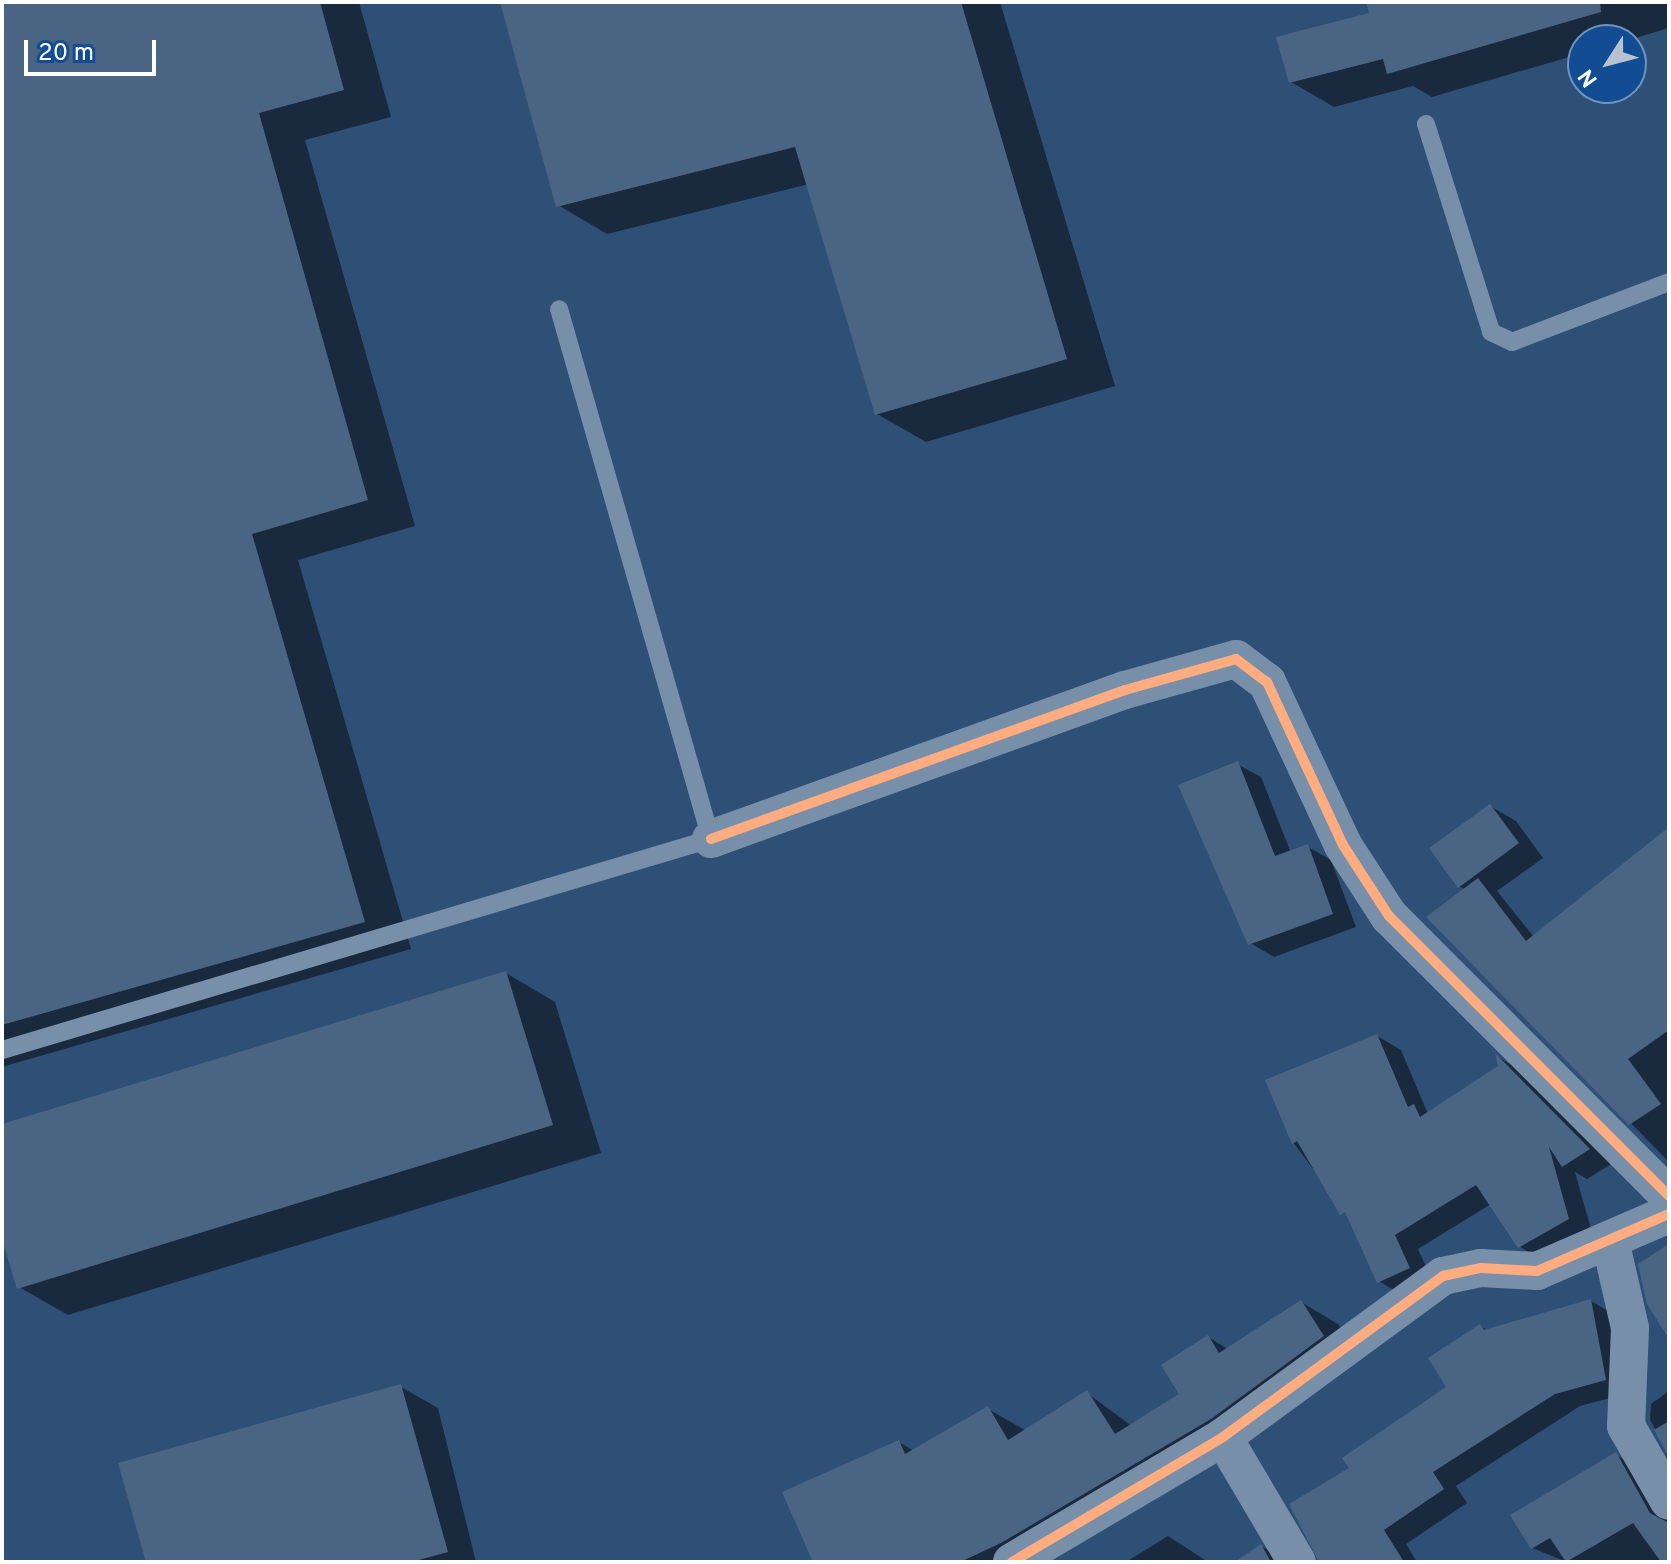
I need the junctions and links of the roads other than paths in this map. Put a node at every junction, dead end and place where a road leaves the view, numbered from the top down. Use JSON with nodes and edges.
{"nodes":[{"id":1,"x":1426,"y":124,"type":"dead end"},
{"id":2,"x":1669,"y":282,"type":"edge"},
{"id":3,"x":559,"y":309,"type":"dead end"},
{"id":4,"x":711,"y":839,"type":"junction"},
{"id":5,"x":2,"y":1050,"type":"edge"},
{"id":6,"x":1669,"y":1196,"type":"edge"},
{"id":7,"x":1669,"y":1214,"type":"edge"},
{"id":8,"x":1610,"y":1240,"type":"junction"},
{"id":9,"x":1223,"y":1437,"type":"junction"},
{"id":10,"x":1669,"y":1501,"type":"edge"},
{"id":11,"x":1012,"y":1562,"type":"edge"},
{"id":12,"x":1297,"y":1562,"type":"edge"}],
"edges":[{"from":1,"to":2,"type":"lane"},
{"from":3,"to":4,"type":"lane"},
{"from":4,"to":5,"type":"lane"},
{"from":4,"to":6,"type":"street"},
{"from":7,"to":8,"type":"street"},
{"from":8,"to":9,"type":"street"},
{"from":8,"to":10,"type":"street"},
{"from":9,"to":11,"type":"street"},
{"from":9,"to":12,"type":"street"}]}
